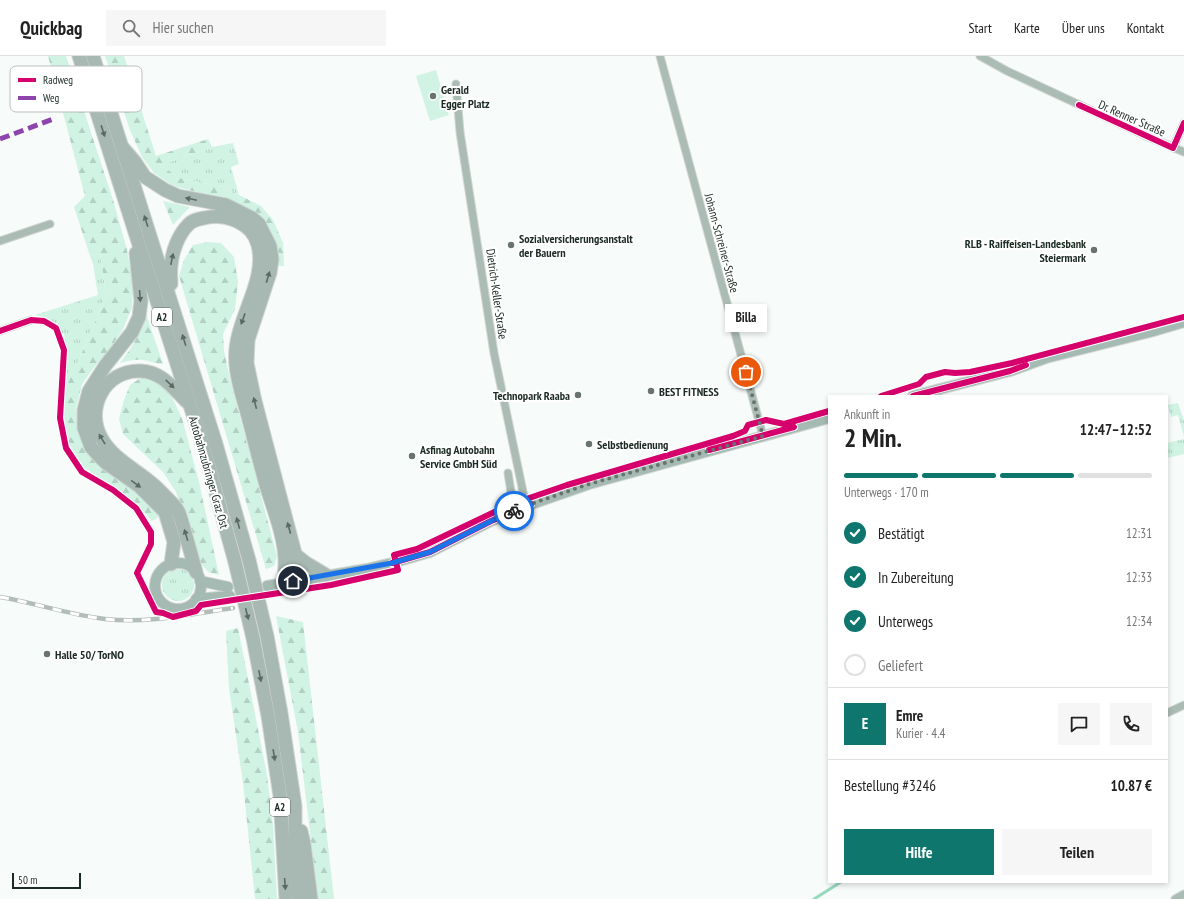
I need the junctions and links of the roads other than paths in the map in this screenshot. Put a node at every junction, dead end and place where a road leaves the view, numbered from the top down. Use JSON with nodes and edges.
{"nodes":[{"id":1,"x":79,"y":56,"type":"edge"},
{"id":2,"x":93,"y":56,"type":"edge"},
{"id":3,"x":660,"y":56,"type":"edge"},
{"id":4,"x":980,"y":56,"type":"edge"},
{"id":5,"x":82,"y":66,"type":"edge"},
{"id":6,"x":96,"y":66,"type":"edge"},
{"id":7,"x":456,"y":84,"type":"dead end"},
{"id":8,"x":97,"y":112,"type":"edge"},
{"id":9,"x":111,"y":112,"type":"edge"},
{"id":10,"x":1184,"y":123,"type":"edge"},
{"id":11,"x":123,"y":148,"type":"junction"},
{"id":12,"x":1173,"y":148,"type":"junction"},
{"id":13,"x":1184,"y":152,"type":"edge"},
{"id":14,"x":50,"y":224,"type":"dead end"},
{"id":15,"x":134,"y":229,"type":"junction"},
{"id":16,"x":0,"y":241,"type":"edge"},
{"id":17,"x":171,"y":298,"type":"junction"},
{"id":18,"x":31,"y":320,"type":"dead end"},
{"id":19,"x":1184,"y":322,"type":"edge"},
{"id":20,"x":0,"y":331,"type":"edge"},
{"id":21,"x":917,"y":395,"type":"edge"},
{"id":22,"x":190,"y":405,"type":"junction"},
{"id":23,"x":828,"y":418,"type":"edge"},
{"id":24,"x":763,"y":436,"type":"junction"},
{"id":25,"x":508,"y":473,"type":"dead end"},
{"id":26,"x":526,"y":506,"type":"junction"},
{"id":27,"x":514,"y":511,"type":"junction"},
{"id":28,"x":296,"y":555,"type":"junction"},
{"id":29,"x":171,"y":564,"type":"junction"},
{"id":30,"x":326,"y":575,"type":"junction"},
{"id":31,"x":198,"y":577,"type":"junction"},
{"id":32,"x":302,"y":580,"type":"junction"},
{"id":33,"x":284,"y":583,"type":"junction"},
{"id":34,"x":268,"y":586,"type":"dead end"},
{"id":35,"x":196,"y":599,"type":"junction"},
{"id":36,"x":1184,"y":705,"type":"edge"},
{"id":37,"x":1168,"y":713,"type":"edge"},
{"id":38,"x":295,"y":806,"type":"junction"},
{"id":39,"x":1184,"y":894,"type":"edge"},
{"id":40,"x":286,"y":899,"type":"edge"},
{"id":41,"x":299,"y":899,"type":"edge"},
{"id":42,"x":311,"y":899,"type":"edge"},
{"id":43,"x":1175,"y":899,"type":"edge"}],
"edges":[{"from":1,"to":5,"type":"highway","name":"Autobahnzubringer Graz Ost","number":"A2","one_way":true},
{"from":2,"to":6,"type":"highway","name":"Autobahnzubringer Graz Ost","number":"A2"},
{"from":3,"to":24,"type":"street","name":"Johann-Schreiner-Straße"},
{"from":4,"to":12,"type":"street","name":"Dr. Renner Straße"},
{"from":7,"to":26,"type":"street","name":"Dietrich-Keller-Straße"},
{"from":8,"to":15,"type":"highway","name":"Autobahnzubringer Graz Ost","number":"A2","one_way":true},
{"from":9,"to":11,"type":"highway","name":"Autobahnzubringer Graz Ost","number":"A2"},
{"from":10,"to":12,"type":"street"},
{"from":17,"to":11,"type":"highway","name":"Autobahnzubringer Graz Ost","number":"A2","one_way":true},
{"from":28,"to":11,"type":"highway","one_way":true},
{"from":12,"to":13,"type":"street","name":"Dr. Renner Straße"},
{"from":14,"to":16,"type":"street"},
{"from":15,"to":22,"type":"highway","name":"Autobahnzubringer Graz Ost","number":"A2"},
{"from":15,"to":29,"type":"highway","one_way":true},
{"from":17,"to":33,"type":"highway","one_way":true},
{"from":38,"to":17,"type":"highway","name":"Autobahnzubringer Graz Ost","number":"A2","one_way":true,"bridge":true},
{"from":18,"to":20,"type":"street"},
{"from":19,"to":21,"type":"main road"},
{"from":31,"to":22,"type":"highway","one_way":true},
{"from":22,"to":40,"type":"highway","name":"Autobahnzubringer Graz Ost","number":"A2","one_way":true,"bridge":true},
{"from":23,"to":24,"type":"main road"},
{"from":24,"to":26,"type":"main road"},
{"from":25,"to":27,"type":"street"},
{"from":26,"to":27,"type":"main road"},
{"from":27,"to":30,"type":"main road"},
{"from":28,"to":30,"type":"highway"},
{"from":28,"to":32,"type":"highway"},
{"from":29,"to":31,"type":"main road"},
{"from":29,"to":35,"type":"main road"},
{"from":30,"to":32,"type":"main road"},
{"from":31,"to":35,"type":"main road"},
{"from":31,"to":35,"type":"main road"},
{"from":32,"to":33,"type":"main road"},
{"from":33,"to":34,"type":"main road"},
{"from":36,"to":37,"type":"street"},
{"from":38,"to":41,"type":"highway","name":"Autobahnzubringer Graz Ost","number":"A2"},
{"from":38,"to":42,"type":"highway"},
{"from":39,"to":43,"type":"street"}]}
